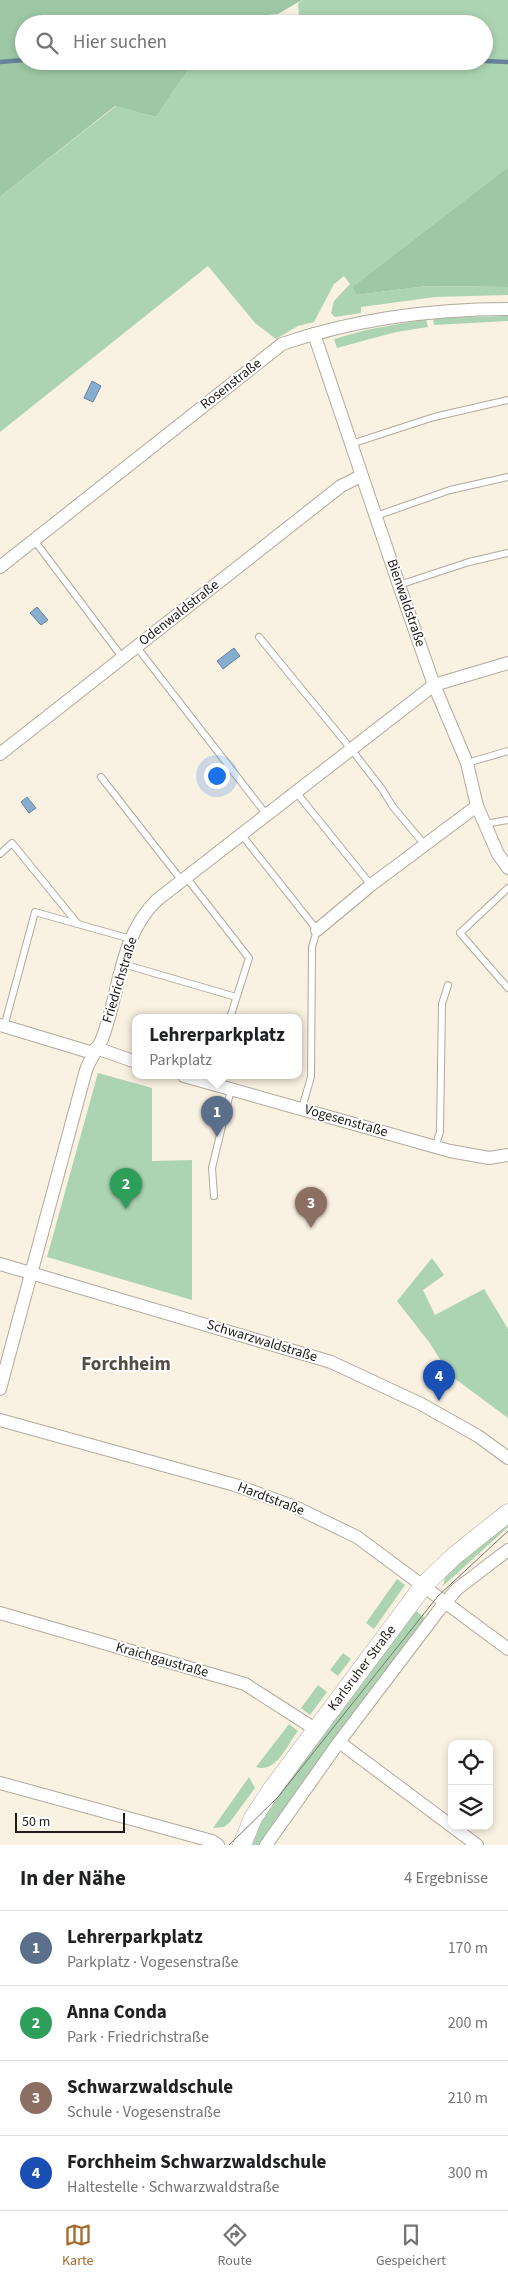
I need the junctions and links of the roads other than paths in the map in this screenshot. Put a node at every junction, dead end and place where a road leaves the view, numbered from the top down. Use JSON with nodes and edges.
{"nodes":[{"id":1,"x":508,"y":309,"type":"edge"},
{"id":2,"x":314,"y":334,"type":"junction"},
{"id":3,"x":508,"y":400,"type":"edge"},
{"id":4,"x":351,"y":444,"type":"junction"},
{"id":5,"x":361,"y":476,"type":"junction"},
{"id":6,"x":508,"y":477,"type":"edge"},
{"id":7,"x":376,"y":516,"type":"junction"},
{"id":8,"x":34,"y":540,"type":"junction"},
{"id":9,"x":508,"y":553,"type":"edge"},
{"id":10,"x":0,"y":567,"type":"edge"},
{"id":11,"x":399,"y":585,"type":"junction"},
{"id":12,"x":259,"y":637,"type":"dead end"},
{"id":13,"x":136,"y":646,"type":"junction"},
{"id":14,"x":122,"y":657,"type":"junction"},
{"id":15,"x":508,"y":663,"type":"edge"},
{"id":16,"x":434,"y":685,"type":"junction"},
{"id":17,"x":351,"y":749,"type":"junction"},
{"id":18,"x":508,"y":752,"type":"edge"},
{"id":19,"x":0,"y":754,"type":"edge"},
{"id":20,"x":467,"y":763,"type":"junction"},
{"id":21,"x":101,"y":777,"type":"dead end"},
{"id":22,"x":296,"y":792,"type":"junction"},
{"id":23,"x":477,"y":806,"type":"junction"},
{"id":24,"x":266,"y":814,"type":"junction"},
{"id":25,"x":508,"y":820,"type":"edge"},
{"id":26,"x":485,"y":824,"type":"junction"},
{"id":27,"x":241,"y":834,"type":"junction"},
{"id":28,"x":425,"y":845,"type":"junction"},
{"id":29,"x":0,"y":854,"type":"edge"},
{"id":30,"x":508,"y":868,"type":"edge"},
{"id":31,"x":184,"y":879,"type":"junction"},
{"id":32,"x":371,"y":886,"type":"junction"},
{"id":33,"x":508,"y":888,"type":"edge"},
{"id":34,"x":77,"y":923,"type":"junction"},
{"id":35,"x":317,"y":930,"type":"junction"},
{"id":36,"x":131,"y":939,"type":"junction"},
{"id":37,"x":123,"y":964,"type":"junction"},
{"id":38,"x":448,"y":985,"type":"dead end"},
{"id":39,"x":508,"y":988,"type":"edge"},
{"id":40,"x":236,"y":997,"type":"junction"},
{"id":41,"x":231,"y":1014,"type":"edge"},
{"id":42,"x":2,"y":1026,"type":"edge"},
{"id":43,"x":95,"y":1050,"type":"junction"},
{"id":44,"x":132,"y":1061,"type":"edge"},
{"id":45,"x":212,"y":1080,"type":"edge"},
{"id":46,"x":230,"y":1089,"type":"junction"},
{"id":47,"x":302,"y":1108,"type":"junction"},
{"id":48,"x":435,"y":1147,"type":"junction"},
{"id":49,"x":508,"y":1156,"type":"edge"},
{"id":50,"x":214,"y":1196,"type":"dead end"},
{"id":51,"x":0,"y":1264,"type":"edge"},
{"id":52,"x":30,"y":1272,"type":"junction"},
{"id":53,"x":0,"y":1389,"type":"edge"},
{"id":54,"x":0,"y":1420,"type":"edge"},
{"id":55,"x":508,"y":1458,"type":"edge"},
{"id":56,"x":508,"y":1513,"type":"edge"},
{"id":57,"x":508,"y":1550,"type":"edge"},
{"id":58,"x":424,"y":1585,"type":"junction"},
{"id":59,"x":446,"y":1602,"type":"junction"},
{"id":60,"x":0,"y":1613,"type":"edge"},
{"id":61,"x":508,"y":1649,"type":"edge"},
{"id":62,"x":315,"y":1729,"type":"junction"},
{"id":63,"x":339,"y":1742,"type":"junction"},
{"id":64,"x":0,"y":1783,"type":"edge"},
{"id":65,"x":213,"y":1844,"type":"edge"},
{"id":66,"x":242,"y":1845,"type":"edge"},
{"id":67,"x":266,"y":1845,"type":"edge"},
{"id":68,"x":477,"y":1845,"type":"edge"}],
"edges":[{"from":1,"to":2,"type":"street","name":"Rosenstraße"},
{"from":2,"to":4,"type":"street","name":"Bienwaldstraße"},
{"from":2,"to":8,"type":"street","name":"Rosenstraße"},
{"from":3,"to":4,"type":"lane"},
{"from":4,"to":5,"type":"street","name":"Bienwaldstraße"},
{"from":5,"to":7,"type":"street","name":"Bienwaldstraße"},
{"from":5,"to":13,"type":"street","name":"Odenwaldstraße"},
{"from":6,"to":7,"type":"lane"},
{"from":7,"to":11,"type":"street","name":"Bienwaldstraße"},
{"from":8,"to":10,"type":"street","name":"Rosenstraße"},
{"from":8,"to":14,"type":"lane"},
{"from":9,"to":11,"type":"lane"},
{"from":11,"to":16,"type":"street","name":"Bienwaldstraße"},
{"from":12,"to":17,"type":"lane"},
{"from":13,"to":14,"type":"street","name":"Odenwaldstraße"},
{"from":13,"to":24,"type":"lane"},
{"from":14,"to":19,"type":"street","name":"Odenwaldstraße"},
{"from":15,"to":16,"type":"street","name":"Friedrichstraße"},
{"from":16,"to":17,"type":"street","name":"Friedrichstraße"},
{"from":16,"to":20,"type":"street","name":"Bienwaldstraße"},
{"from":17,"to":22,"type":"street","name":"Friedrichstraße"},
{"from":17,"to":28,"type":"lane"},
{"from":18,"to":20,"type":"lane"},
{"from":20,"to":23,"type":"street","name":"Bienwaldstraße"},
{"from":21,"to":31,"type":"lane"},
{"from":22,"to":24,"type":"street","name":"Friedrichstraße"},
{"from":22,"to":32,"type":"lane"},
{"from":23,"to":26,"type":"street","name":"Bienwaldstraße"},
{"from":23,"to":28,"type":"street"},
{"from":24,"to":27,"type":"street","name":"Friedrichstraße"},
{"from":25,"to":26,"type":"lane"},
{"from":26,"to":30,"type":"street","name":"Bienwaldstraße"},
{"from":27,"to":31,"type":"street","name":"Friedrichstraße"},
{"from":27,"to":35,"type":"lane"},
{"from":28,"to":32,"type":"street"},
{"from":29,"to":34,"type":"lane"},
{"from":31,"to":36,"type":"street","name":"Friedrichstraße"},
{"from":31,"to":40,"type":"lane"},
{"from":32,"to":35,"type":"street"},
{"from":33,"to":39,"type":"lane"},
{"from":34,"to":36,"type":"lane"},
{"from":34,"to":42,"type":"lane"},
{"from":35,"to":47,"type":"lane"},
{"from":36,"to":37,"type":"street","name":"Friedrichstraße"},
{"from":37,"to":40,"type":"lane"},
{"from":37,"to":43,"type":"street","name":"Friedrichstraße"},
{"from":38,"to":48,"type":"lane"},
{"from":40,"to":41,"type":"lane"},
{"from":42,"to":43,"type":"street"},
{"from":43,"to":44,"type":"street"},
{"from":43,"to":52,"type":"street","name":"Friedrichstraße"},
{"from":45,"to":46,"type":"street","name":"Vogesenstraße"},
{"from":46,"to":47,"type":"street","name":"Vogesenstraße"},
{"from":46,"to":50,"type":"lane"},
{"from":47,"to":48,"type":"street","name":"Vogesenstraße"},
{"from":48,"to":49,"type":"street","name":"Vogesenstraße"},
{"from":51,"to":52,"type":"street","name":"Schwarzwaldstraße"},
{"from":52,"to":53,"type":"street","name":"Friedrichstraße"},
{"from":52,"to":55,"type":"street","name":"Schwarzwaldstraße"},
{"from":54,"to":58,"type":"street","name":"Hardtstraße"},
{"from":56,"to":58,"type":"street","name":"Karlsruher Straße"},
{"from":57,"to":59,"type":"street","name":"Karlsruher Straße"},
{"from":58,"to":59,"type":"street","name":"Hardtstraße"},
{"from":58,"to":62,"type":"street","name":"Karlsruher Straße"},
{"from":59,"to":61,"type":"street","name":"Hardtstraße"},
{"from":59,"to":63,"type":"street","name":"Karlsruher Straße"},
{"from":60,"to":62,"type":"street","name":"Kraichgaustraße"},
{"from":62,"to":66,"type":"street","name":"Karlsruher Straße"},
{"from":63,"to":67,"type":"street","name":"Karlsruher Straße"},
{"from":63,"to":68,"type":"street"},
{"from":64,"to":65,"type":"street"}]}
